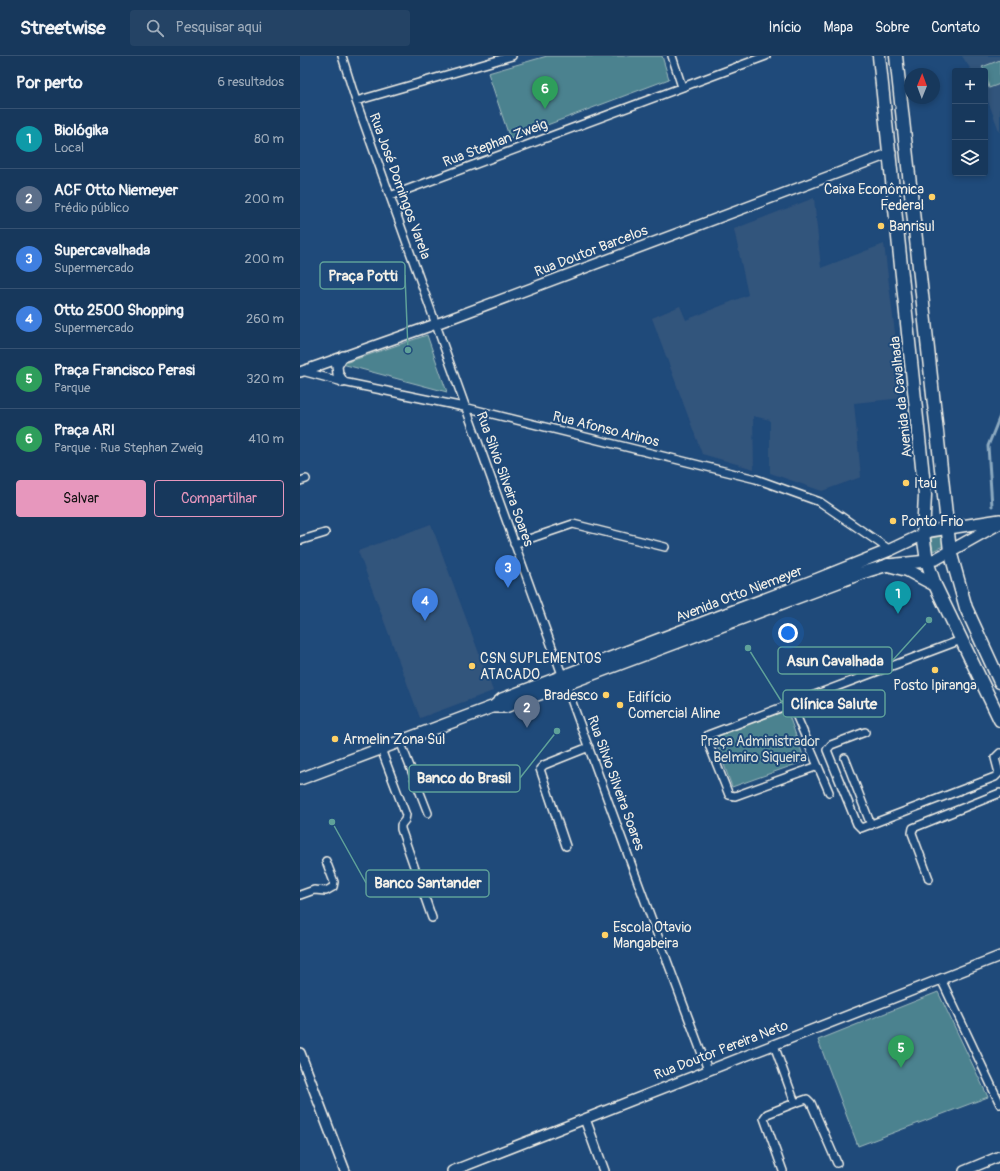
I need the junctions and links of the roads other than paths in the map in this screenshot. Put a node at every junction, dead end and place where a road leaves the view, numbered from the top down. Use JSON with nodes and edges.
{"nodes":[{"id":1,"x":342,"y":56,"type":"edge"},
{"id":2,"x":512,"y":56,"type":"edge"},
{"id":3,"x":672,"y":56,"type":"edge"},
{"id":4,"x":766,"y":56,"type":"edge"},
{"id":5,"x":879,"y":56,"type":"edge"},
{"id":6,"x":896,"y":56,"type":"edge"},
{"id":7,"x":682,"y":86,"type":"junction"},
{"id":8,"x":356,"y":101,"type":"junction"},
{"id":9,"x":891,"y":153,"type":"junction"},
{"id":10,"x":910,"y":193,"type":"junction"},
{"id":11,"x":390,"y":196,"type":"junction"},
{"id":12,"x":436,"y":324,"type":"junction"},
{"id":13,"x":342,"y":356,"type":"junction"},
{"id":14,"x":301,"y":371,"type":"edge"},
{"id":15,"x":343,"y":382,"type":"junction"},
{"id":16,"x":464,"y":407,"type":"junction"},
{"id":17,"x":1000,"y":521,"type":"edge"},
{"id":18,"x":948,"y":528,"type":"junction"},
{"id":19,"x":325,"y":533,"type":"dead end"},
{"id":20,"x":923,"y":534,"type":"junction"},
{"id":21,"x":300,"y":539,"type":"edge"},
{"id":22,"x":514,"y":544,"type":"junction"},
{"id":23,"x":665,"y":547,"type":"dead end"},
{"id":24,"x":890,"y":550,"type":"junction"},
{"id":25,"x":950,"y":550,"type":"junction"},
{"id":26,"x":927,"y":562,"type":"junction"},
{"id":27,"x":888,"y":565,"type":"junction"},
{"id":28,"x":935,"y":584,"type":"junction"},
{"id":29,"x":961,"y":640,"type":"junction"},
{"id":30,"x":564,"y":680,"type":"junction"},
{"id":31,"x":1000,"y":682,"type":"edge"},
{"id":32,"x":791,"y":703,"type":"junction"},
{"id":33,"x":1000,"y":720,"type":"edge"},
{"id":34,"x":865,"y":732,"type":"dead end"},
{"id":35,"x":400,"y":741,"type":"junction"},
{"id":36,"x":589,"y":747,"type":"junction"},
{"id":37,"x":381,"y":749,"type":"junction"},
{"id":38,"x":1000,"y":753,"type":"edge"},
{"id":39,"x":845,"y":758,"type":"dead end"},
{"id":40,"x":818,"y":766,"type":"junction"},
{"id":41,"x":300,"y":779,"type":"edge"},
{"id":42,"x":829,"y":792,"type":"dead end"},
{"id":43,"x":1000,"y":793,"type":"edge"},
{"id":44,"x":428,"y":813,"type":"dead end"},
{"id":45,"x":871,"y":825,"type":"junction"},
{"id":46,"x":566,"y":846,"type":"dead end"},
{"id":47,"x":326,"y":861,"type":"dead end"},
{"id":48,"x":929,"y":879,"type":"dead end"},
{"id":49,"x":300,"y":895,"type":"edge"},
{"id":50,"x":432,"y":918,"type":"dead end"},
{"id":51,"x":1000,"y":956,"type":"edge"},
{"id":52,"x":941,"y":978,"type":"junction"},
{"id":53,"x":774,"y":1045,"type":"junction"},
{"id":54,"x":300,"y":1053,"type":"edge"},
{"id":55,"x":708,"y":1070,"type":"junction"},
{"id":56,"x":795,"y":1103,"type":"junction"},
{"id":57,"x":1000,"y":1104,"type":"edge"},
{"id":58,"x":584,"y":1119,"type":"junction"},
{"id":59,"x":1000,"y":1156,"type":"edge"},
{"id":60,"x":837,"y":1163,"type":"dead end"},
{"id":61,"x":345,"y":1171,"type":"edge"},
{"id":62,"x":452,"y":1171,"type":"edge"},
{"id":63,"x":604,"y":1171,"type":"edge"},
{"id":64,"x":782,"y":1171,"type":"edge"},
{"id":65,"x":964,"y":1171,"type":"edge"}],
"edges":[{"from":1,"to":8,"type":"street","name":"Rua José Domingos Varela"},
{"from":2,"to":8,"type":"street"},
{"from":3,"to":7,"type":"street"},
{"from":4,"to":7,"type":"street","name":"Rua Stephan Zweig"},
{"from":5,"to":9,"type":"main road","name":"Avenida da Cavalhada"},
{"from":6,"to":10,"type":"main road"},
{"from":7,"to":11,"type":"street","name":"Rua Stephan Zweig"},
{"from":8,"to":11,"type":"street","name":"Rua José Domingos Varela"},
{"from":9,"to":10,"type":"main road"},
{"from":9,"to":12,"type":"street","name":"Rua Doutor Barcelos"},
{"from":9,"to":20,"type":"main road","name":"Avenida da Cavalhada"},
{"from":10,"to":18,"type":"main road"},
{"from":11,"to":12,"type":"street","name":"Rua José Domingos Varela"},
{"from":12,"to":13,"type":"street","name":"Rua Doutor Barcelos"},
{"from":12,"to":16,"type":"street","name":"Rua Silvio Silveira Soares"},
{"from":13,"to":14,"type":"street","name":"Rua Doutor Barcelos"},
{"from":13,"to":15,"type":"street"},
{"from":14,"to":15,"type":"street","name":"Rua Afonso Arinos"},
{"from":15,"to":16,"type":"street","name":"Rua Afonso Arinos"},
{"from":16,"to":22,"type":"street","name":"Rua Silvio Silveira Soares"},
{"from":16,"to":24,"type":"street","name":"Rua Afonso Arinos"},
{"from":17,"to":18,"type":"main road","name":"Avenida Otto Niemeyer"},
{"from":17,"to":25,"type":"main road","name":"Avenida Otto Niemeyer"},
{"from":18,"to":20,"type":"main road","name":"Avenida Otto Niemeyer"},
{"from":18,"to":25,"type":"main road"},
{"from":19,"to":21,"type":"street"},
{"from":20,"to":24,"type":"main road","name":"Avenida Otto Niemeyer"},
{"from":20,"to":26,"type":"main road","name":"Avenida da Cavalhada"},
{"from":22,"to":23,"type":"street"},
{"from":22,"to":30,"type":"street","name":"Rua Silvio Silveira Soares"},
{"from":24,"to":30,"type":"main road","name":"Avenida Otto Niemeyer"},
{"from":25,"to":26,"type":"main road","name":"Avenida Otto Niemeyer"},
{"from":25,"to":31,"type":"main road"},
{"from":26,"to":27,"type":"main road","name":"Avenida Otto Niemeyer"},
{"from":26,"to":28,"type":"main road","name":"Avenida da Cavalhada"},
{"from":27,"to":28,"type":"main road"},
{"from":27,"to":30,"type":"main road","name":"Avenida Otto Niemeyer"},
{"from":28,"to":29,"type":"main road","name":"Avenida da Cavalhada"},
{"from":29,"to":32,"type":"street"},
{"from":29,"to":33,"type":"main road","name":"Avenida da Cavalhada"},
{"from":30,"to":35,"type":"main road","name":"Avenida Otto Niemeyer"},
{"from":30,"to":36,"type":"street","name":"Rua Silvio Silveira Soares"},
{"from":32,"to":40,"type":"street"},
{"from":32,"to":40,"type":"street"},
{"from":34,"to":45,"type":"street"},
{"from":35,"to":37,"type":"main road","name":"Avenida Otto Niemeyer"},
{"from":35,"to":44,"type":"street"},
{"from":36,"to":46,"type":"street"},
{"from":36,"to":55,"type":"street","name":"Rua Silvio Silveira Soares"},
{"from":37,"to":41,"type":"main road","name":"Avenida Otto Niemeyer"},
{"from":37,"to":50,"type":"street"},
{"from":38,"to":45,"type":"street"},
{"from":39,"to":45,"type":"street"},
{"from":40,"to":42,"type":"street"},
{"from":43,"to":48,"type":"street"},
{"from":47,"to":49,"type":"street"},
{"from":51,"to":52,"type":"street","name":"Rua Doutor Pereira Neto"},
{"from":52,"to":53,"type":"street","name":"Rua Doutor Pereira Neto"},
{"from":52,"to":57,"type":"street"},
{"from":53,"to":55,"type":"street","name":"Rua Doutor Pereira Neto"},
{"from":53,"to":56,"type":"street"},
{"from":54,"to":61,"type":"street"},
{"from":55,"to":58,"type":"street","name":"Rua Doutor Pereira Neto"},
{"from":56,"to":60,"type":"street"},
{"from":56,"to":64,"type":"street"},
{"from":58,"to":62,"type":"street","name":"Rua Doutor Pereira Neto"},
{"from":58,"to":63,"type":"street"},
{"from":59,"to":65,"type":"street"}]}
